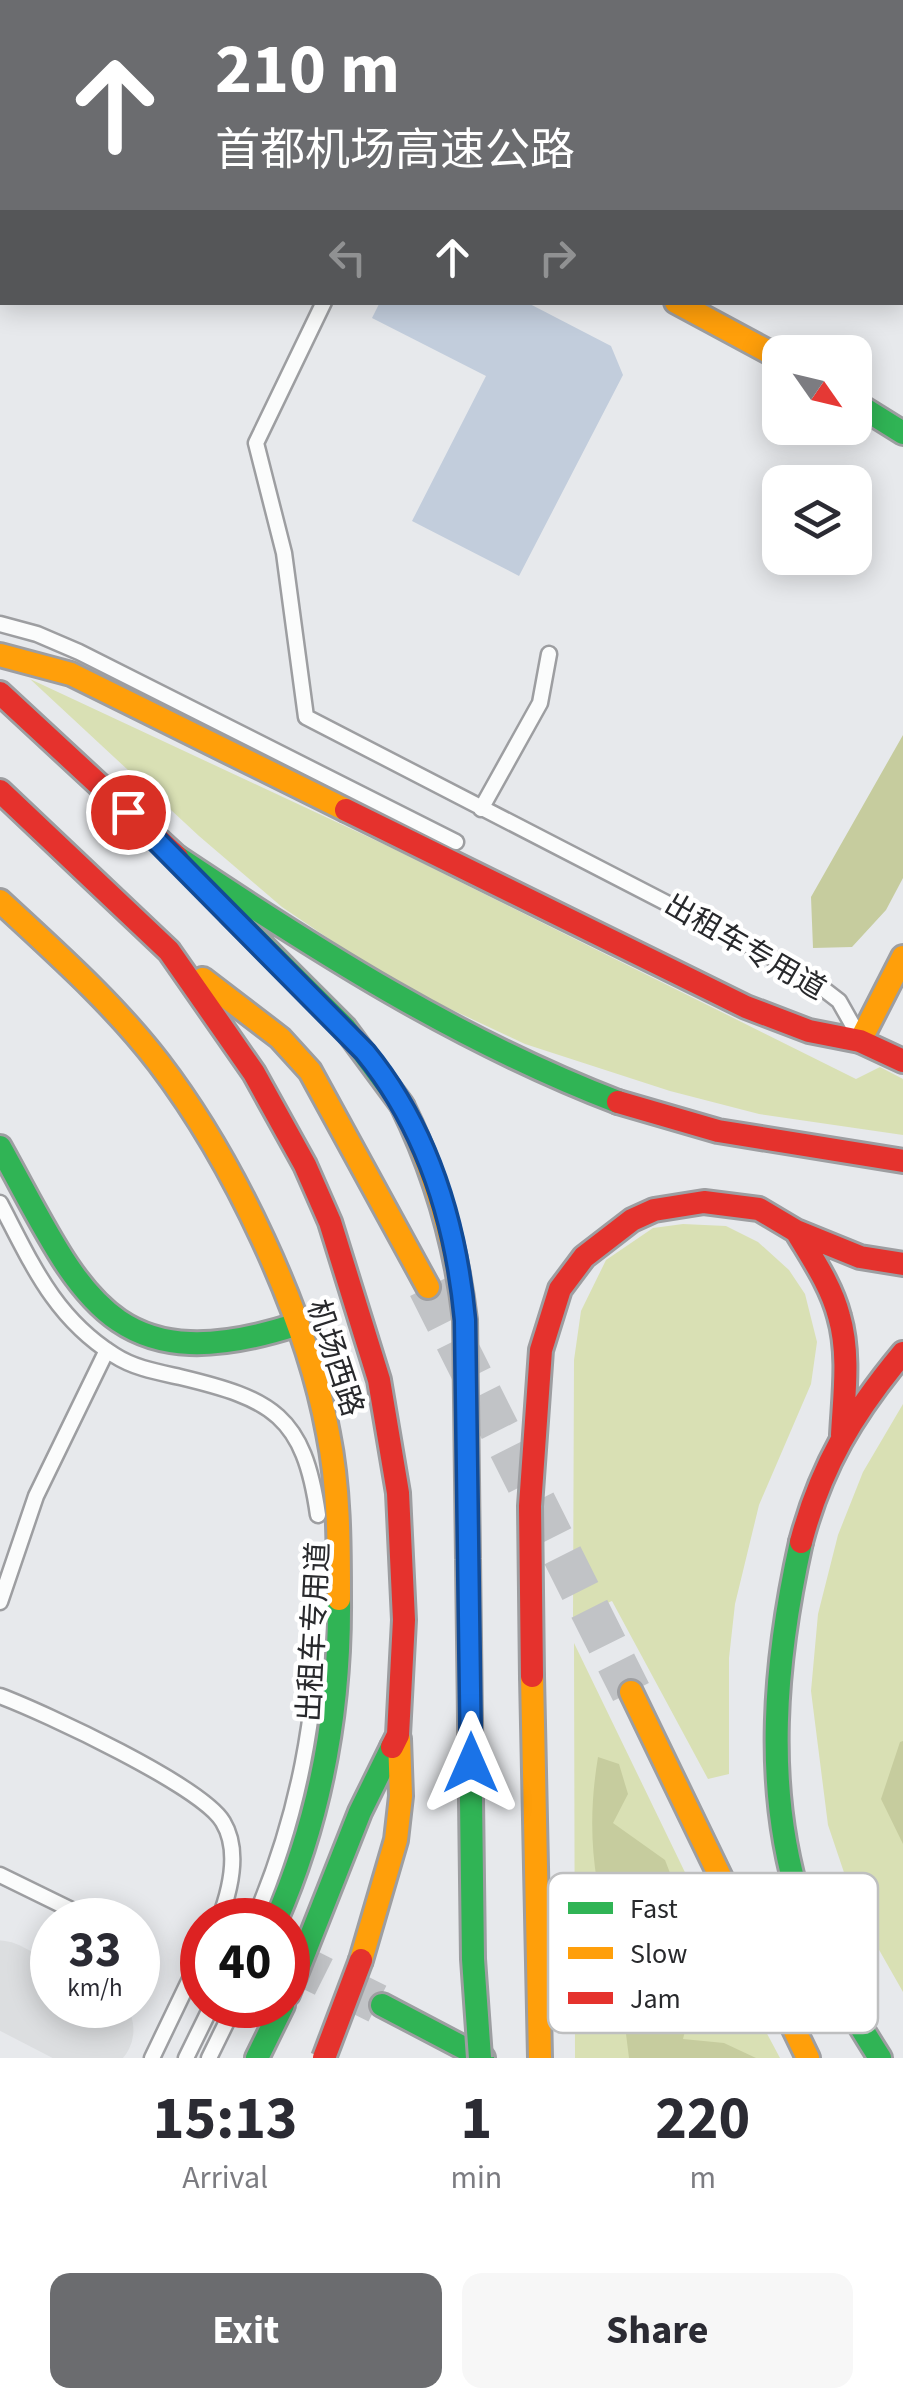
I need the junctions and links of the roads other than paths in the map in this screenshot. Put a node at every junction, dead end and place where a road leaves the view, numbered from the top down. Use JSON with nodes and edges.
{"nodes":[{"id":1,"x":323,"y":305,"type":"edge"},
{"id":2,"x":682,"y":305,"type":"edge"},
{"id":3,"x":762,"y":348,"type":"edge"},
{"id":4,"x":872,"y":393,"type":"edge"},
{"id":5,"x":887,"y":398,"type":"dead end"},
{"id":6,"x":872,"y":415,"type":"edge"},
{"id":7,"x":903,"y":434,"type":"edge"},
{"id":8,"x":0,"y":624,"type":"edge"},
{"id":9,"x":0,"y":654,"type":"edge"},
{"id":10,"x":549,"y":654,"type":"dead end"},
{"id":11,"x":75,"y":662,"type":"junction"},
{"id":12,"x":0,"y":693,"type":"edge"},
{"id":13,"x":0,"y":791,"type":"edge"},
{"id":14,"x":481,"y":808,"type":"junction"},
{"id":15,"x":464,"y":846,"type":"dead end"},
{"id":16,"x":176,"y":857,"type":"junction"},
{"id":17,"x":0,"y":902,"type":"edge"},
{"id":18,"x":169,"y":951,"type":"junction"},
{"id":19,"x":903,"y":958,"type":"edge"},
{"id":20,"x":763,"y":996,"type":"dead end"},
{"id":21,"x":860,"y":1041,"type":"junction"},
{"id":22,"x":903,"y":1061,"type":"edge"},
{"id":23,"x":0,"y":1147,"type":"edge"},
{"id":24,"x":903,"y":1161,"type":"edge"},
{"id":25,"x":0,"y":1204,"type":"edge"},
{"id":26,"x":796,"y":1231,"type":"junction"},
{"id":27,"x":903,"y":1264,"type":"edge"},
{"id":28,"x":428,"y":1287,"type":"tunnel mouth"},
{"id":29,"x":295,"y":1325,"type":"junction"},
{"id":30,"x":107,"y":1350,"type":"junction"},
{"id":31,"x":903,"y":1353,"type":"edge"},
{"id":32,"x":842,"y":1435,"type":"junction"},
{"id":33,"x":319,"y":1527,"type":"dead end"},
{"id":34,"x":321,"y":1578,"type":"dead end"},
{"id":35,"x":0,"y":1602,"type":"edge"},
{"id":36,"x":631,"y":1692,"type":"tunnel mouth"},
{"id":37,"x":0,"y":1696,"type":"edge"},
{"id":38,"x":400,"y":1720,"type":"junction"},
{"id":39,"x":719,"y":1873,"type":"edge"},
{"id":40,"x":792,"y":1873,"type":"edge"},
{"id":41,"x":0,"y":1874,"type":"edge"},
{"id":42,"x":48,"y":1898,"type":"edge"},
{"id":43,"x":225,"y":1898,"type":"edge"},
{"id":44,"x":263,"y":1898,"type":"edge"},
{"id":45,"x":286,"y":1898,"type":"edge"},
{"id":46,"x":310,"y":1938,"type":"edge"},
{"id":47,"x":180,"y":2000,"type":"edge"},
{"id":48,"x":382,"y":2006,"type":"tunnel mouth"},
{"id":49,"x":201,"y":2028,"type":"edge"},
{"id":50,"x":223,"y":2028,"type":"edge"},
{"id":51,"x":272,"y":2028,"type":"edge"},
{"id":52,"x":796,"y":2033,"type":"edge"},
{"id":53,"x":866,"y":2033,"type":"edge"},
{"id":54,"x":152,"y":2058,"type":"edge"},
{"id":55,"x":186,"y":2058,"type":"edge"},
{"id":56,"x":208,"y":2058,"type":"edge"},
{"id":57,"x":258,"y":2058,"type":"edge"},
{"id":58,"x":324,"y":2058,"type":"edge"},
{"id":59,"x":481,"y":2058,"type":"edge"},
{"id":60,"x":540,"y":2058,"type":"edge"},
{"id":61,"x":808,"y":2058,"type":"edge"},
{"id":62,"x":880,"y":2058,"type":"edge"}],
"edges":[{"from":1,"to":14,"type":"lane","name":"出租车专用道"},
{"from":2,"to":3,"type":"main road"},
{"from":4,"to":5,"type":"main road"},
{"from":6,"to":7,"type":"main road"},
{"from":8,"to":11,"type":"lane"},
{"from":9,"to":11,"type":"main road"},
{"from":10,"to":14,"type":"lane"},
{"from":11,"to":15,"type":"lane"},
{"from":11,"to":21,"type":"main road"},
{"from":12,"to":16,"type":"main road"},
{"from":13,"to":18,"type":"main road"},
{"from":14,"to":21,"type":"lane","name":"出租车专用道"},
{"from":16,"to":24,"type":"main road"},
{"from":16,"to":59,"type":"main road","bridge":true},
{"from":17,"to":29,"type":"main road","name":"机场西路"},
{"from":18,"to":28,"type":"main road"},
{"from":18,"to":38,"type":"main road"},
{"from":19,"to":21,"type":"main road"},
{"from":20,"to":21,"type":"lane","name":"出租车专用道"},
{"from":21,"to":22,"type":"main road"},
{"from":23,"to":29,"type":"main road"},
{"from":25,"to":30,"type":"lane","name":"出租车专用道"},
{"from":26,"to":27,"type":"main road"},
{"from":26,"to":32,"type":"main road"},
{"from":26,"to":60,"type":"main road"},
{"from":29,"to":45,"type":"main road","name":"机场西路"},
{"from":30,"to":33,"type":"lane","name":"出租车专用道"},
{"from":30,"to":35,"type":"lane"},
{"from":31,"to":32,"type":"main road"},
{"from":32,"to":40,"type":"main road"},
{"from":34,"to":44,"type":"lane","name":"出租车专用道"},
{"from":36,"to":39,"type":"main road"},
{"from":37,"to":43,"type":"lane"},
{"from":38,"to":46,"type":"main road"},
{"from":38,"to":58,"type":"main road","bridge":true},
{"from":41,"to":42,"type":"lane"},
{"from":47,"to":54,"type":"lane"},
{"from":48,"to":59,"type":"main road"},
{"from":49,"to":55,"type":"lane"},
{"from":50,"to":56,"type":"lane"},
{"from":51,"to":57,"type":"main road"},
{"from":52,"to":61,"type":"main road"},
{"from":53,"to":62,"type":"main road"}]}
